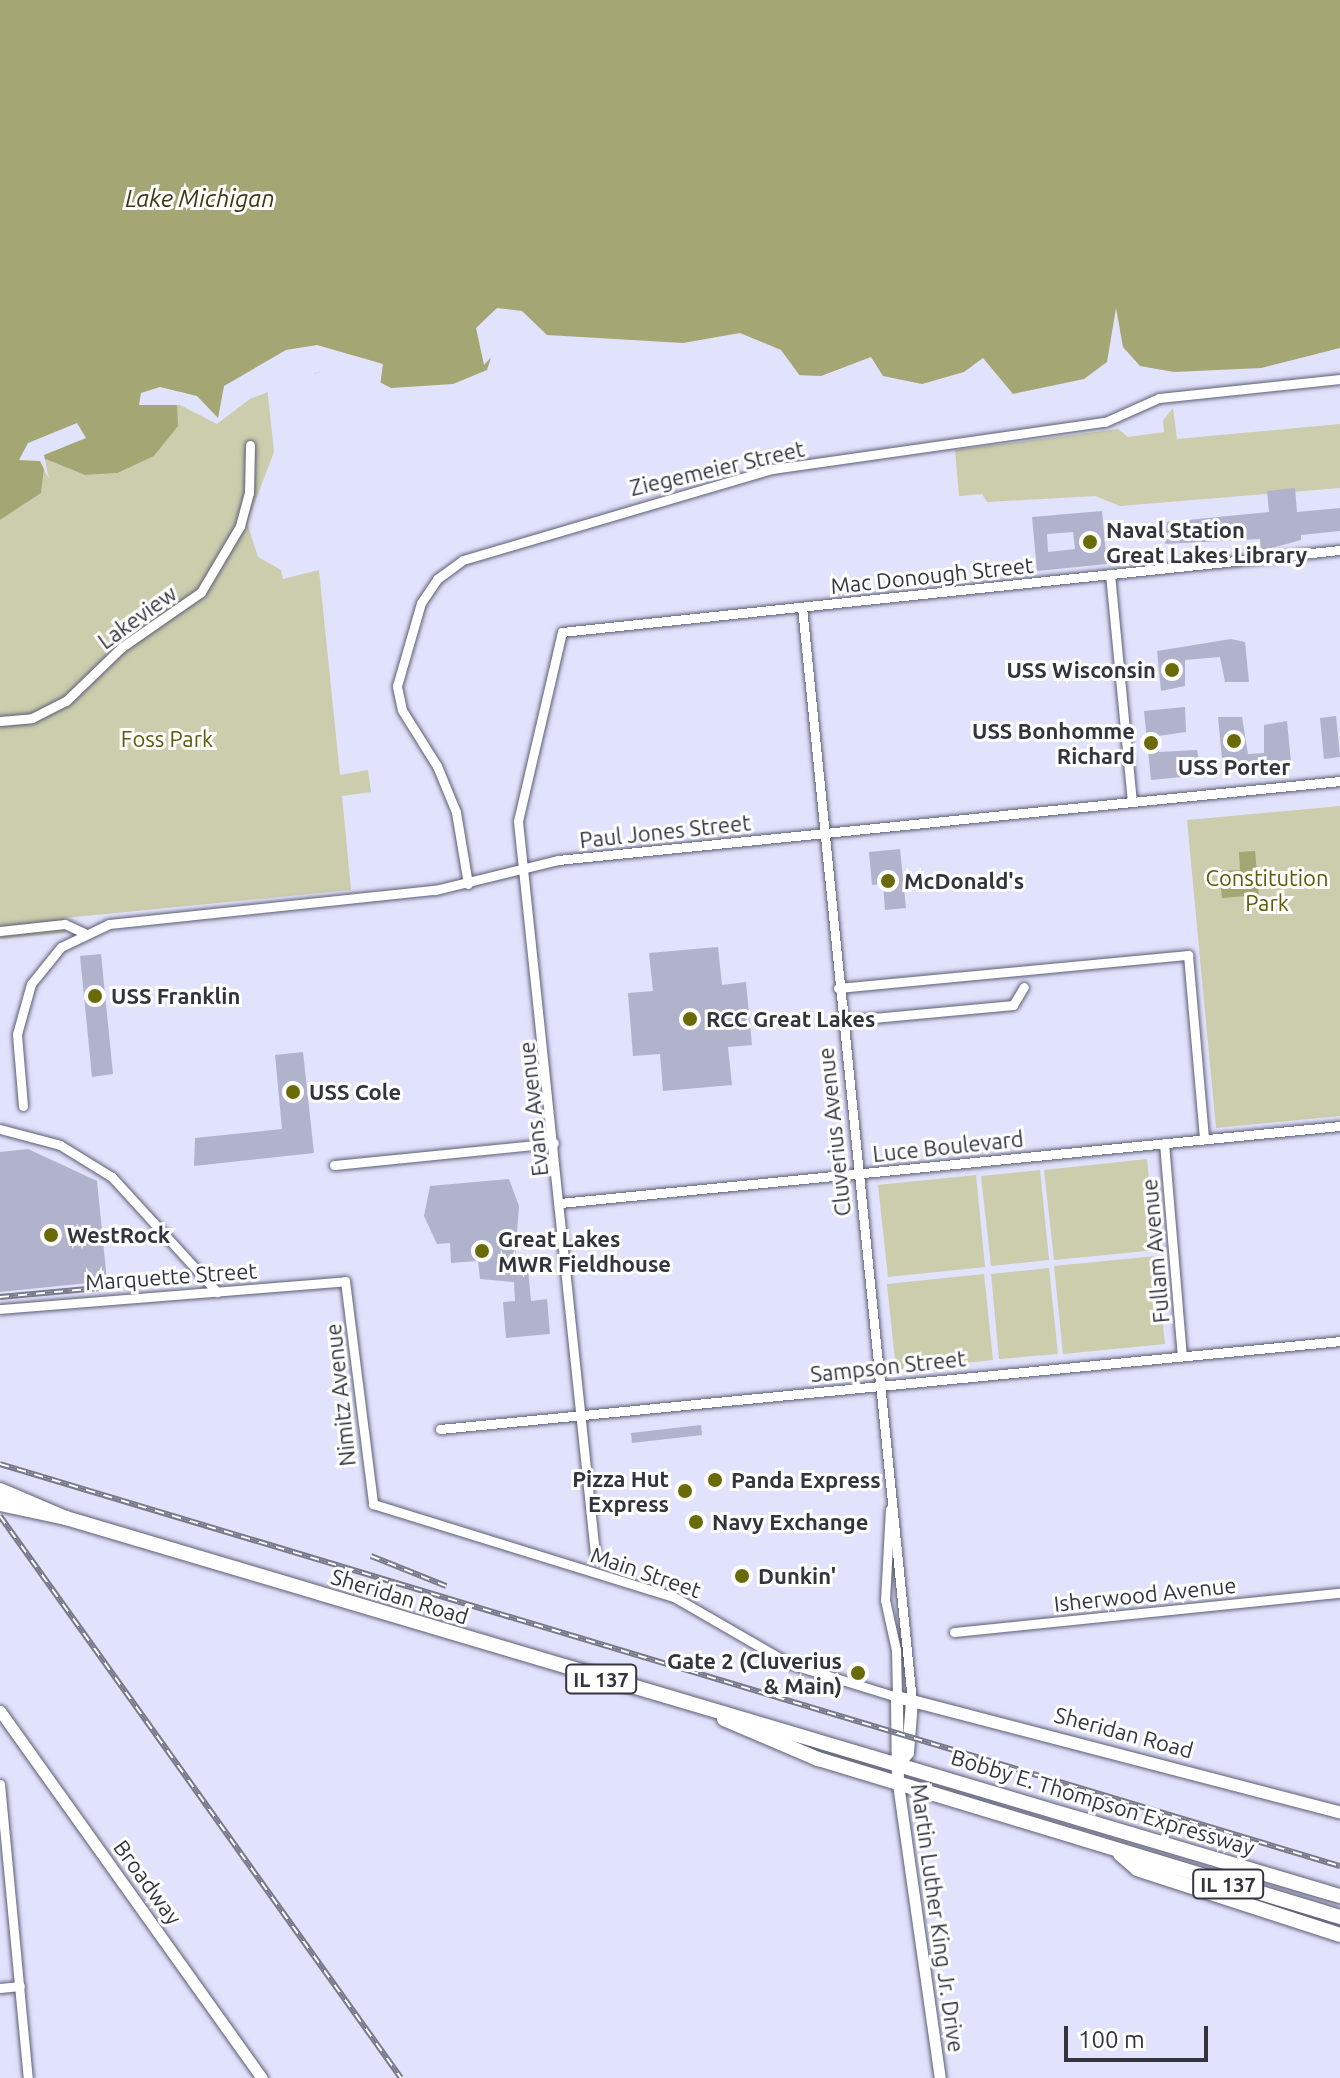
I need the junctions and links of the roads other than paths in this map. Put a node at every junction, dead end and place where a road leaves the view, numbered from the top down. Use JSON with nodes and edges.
{"nodes":[{"id":1,"x":1340,"y":379,"type":"edge"},
{"id":2,"x":250,"y":445,"type":"dead end"},
{"id":3,"x":1340,"y":550,"type":"edge"},
{"id":4,"x":1110,"y":574,"type":"junction"},
{"id":5,"x":802,"y":607,"type":"junction"},
{"id":6,"x":554,"y":664,"type":"joint"},
{"id":7,"x":0,"y":721,"type":"edge"},
{"id":8,"x":1340,"y":781,"type":"edge"},
{"id":9,"x":1132,"y":802,"type":"junction"},
{"id":10,"x":824,"y":833,"type":"junction"},
{"id":11,"x":526,"y":868,"type":"junction"},
{"id":12,"x":468,"y":884,"type":"junction"},
{"id":13,"x":0,"y":931,"type":"edge"},
{"id":14,"x":84,"y":933,"type":"junction"},
{"id":15,"x":1024,"y":987,"type":"dead end"},
{"id":16,"x":838,"y":988,"type":"junction"},
{"id":17,"x":841,"y":1021,"type":"junction"},
{"id":18,"x":23,"y":1106,"type":"dead end"},
{"id":19,"x":1340,"y":1126,"type":"edge"},
{"id":20,"x":0,"y":1129,"type":"edge"},
{"id":21,"x":1340,"y":1135,"type":"edge"},
{"id":22,"x":1204,"y":1139,"type":"junction"},
{"id":23,"x":554,"y":1143,"type":"junction"},
{"id":24,"x":1164,"y":1143,"type":"junction"},
{"id":25,"x":334,"y":1165,"type":"dead end"},
{"id":26,"x":855,"y":1174,"type":"junction"},
{"id":27,"x":560,"y":1203,"type":"junction"},
{"id":28,"x":345,"y":1281,"type":"joint"},
{"id":29,"x":217,"y":1292,"type":"junction"},
{"id":30,"x":0,"y":1309,"type":"edge"},
{"id":31,"x":1340,"y":1341,"type":"edge"},
{"id":32,"x":1182,"y":1356,"type":"junction"},
{"id":33,"x":878,"y":1385,"type":"junction"},
{"id":34,"x":581,"y":1415,"type":"junction"},
{"id":35,"x":440,"y":1429,"type":"dead end"},
{"id":36,"x":0,"y":1490,"type":"edge"},
{"id":37,"x":0,"y":1504,"type":"edge"},
{"id":38,"x":373,"y":1504,"type":"joint"},
{"id":39,"x":890,"y":1509,"type":"junction"},
{"id":40,"x":66,"y":1518,"type":"junction"},
{"id":41,"x":595,"y":1554,"type":"dead end"},
{"id":42,"x":1340,"y":1593,"type":"edge"},
{"id":43,"x":954,"y":1632,"type":"dead end"},
{"id":44,"x":897,"y":1697,"type":"junction"},
{"id":45,"x":912,"y":1701,"type":"junction"},
{"id":46,"x":1,"y":1715,"type":"edge"},
{"id":47,"x":721,"y":1717,"type":"junction"},
{"id":48,"x":899,"y":1764,"type":"junction"},
{"id":49,"x":0,"y":1784,"type":"edge"},
{"id":50,"x":898,"y":1784,"type":"junction"},
{"id":51,"x":1340,"y":1812,"type":"edge"},
{"id":52,"x":3,"y":1842,"type":"edge"},
{"id":53,"x":1116,"y":1851,"type":"junction"},
{"id":54,"x":1340,"y":1896,"type":"edge"},
{"id":55,"x":1340,"y":1917,"type":"edge"},
{"id":56,"x":1340,"y":1935,"type":"edge"},
{"id":57,"x":20,"y":1986,"type":"junction"},
{"id":58,"x":0,"y":1988,"type":"edge"},
{"id":59,"x":28,"y":2078,"type":"edge"},
{"id":60,"x":262,"y":2078,"type":"edge"},
{"id":61,"x":940,"y":2078,"type":"edge"}],
"edges":[{"from":1,"to":12,"type":"street","name":"Ziegemeier Street"},
{"from":2,"to":7,"type":"street","name":"Lakeview"},
{"from":3,"to":4,"type":"street","name":"Mac Donough Street"},
{"from":4,"to":5,"type":"street","name":"Mac Donough Street"},
{"from":4,"to":9,"type":"street"},
{"from":5,"to":6,"type":"street","name":"Mac Donough Street"},
{"from":5,"to":10,"type":"street","name":"Cluverius Avenue"},
{"from":6,"to":11,"type":"street","name":"Evans Avenue"},
{"from":8,"to":9,"type":"street","name":"Paul Jones Street"},
{"from":9,"to":10,"type":"street","name":"Paul Jones Street"},
{"from":10,"to":11,"type":"street","name":"Paul Jones Street"},
{"from":10,"to":16,"type":"street","name":"Cluverius Avenue"},
{"from":11,"to":12,"type":"street","name":"Paul Jones Street"},
{"from":11,"to":23,"type":"street","name":"Evans Avenue"},
{"from":12,"to":14,"type":"street","name":"Paul Jones Street"},
{"from":13,"to":14,"type":"street","name":"Paul Jones Street"},
{"from":14,"to":18,"type":"street"},
{"from":15,"to":17,"type":"street"},
{"from":16,"to":17,"type":"street","name":"Cluverius Avenue"},
{"from":16,"to":22,"type":"street"},
{"from":17,"to":26,"type":"street","name":"Cluverius Avenue"},
{"from":19,"to":21,"type":"street"},
{"from":19,"to":22,"type":"street","name":"Luce Boulevard"},
{"from":20,"to":29,"type":"street"},
{"from":22,"to":24,"type":"street","name":"Luce Boulevard"},
{"from":23,"to":25,"type":"street"},
{"from":23,"to":27,"type":"street","name":"Evans Avenue"},
{"from":24,"to":26,"type":"street","name":"Luce Boulevard"},
{"from":24,"to":32,"type":"street","name":"Fullam Avenue"},
{"from":26,"to":27,"type":"street","name":"Luce Boulevard"},
{"from":26,"to":33,"type":"street","name":"Cluverius Avenue"},
{"from":27,"to":34,"type":"street","name":"Evans Avenue"},
{"from":28,"to":29,"type":"street","name":"Marquette Street"},
{"from":28,"to":38,"type":"street","name":"Nimitz Avenue"},
{"from":29,"to":30,"type":"street","name":"Marquette Street"},
{"from":31,"to":32,"type":"street","name":"Sampson Street"},
{"from":32,"to":33,"type":"street","name":"Sampson Street"},
{"from":33,"to":34,"type":"street","name":"Sampson Street"},
{"from":33,"to":39,"type":"street","name":"Cluverius Avenue"},
{"from":34,"to":35,"type":"street","name":"Sampson Street"},
{"from":34,"to":41,"type":"street","name":"Evans Avenue"},
{"from":36,"to":40,"type":"highway","name":"Sheridan Road","number":"IL 137"},
{"from":37,"to":40,"type":"highway","name":"Sheridan Road","number":"IL 137"},
{"from":38,"to":44,"type":"street","name":"Main Street"},
{"from":39,"to":44,"type":"street","name":"Cluverius Avenue"},
{"from":39,"to":45,"type":"street","name":"Cluverius Avenue"},
{"from":40,"to":47,"type":"highway","name":"Sheridan Road","number":"IL 137"},
{"from":42,"to":43,"type":"street","name":"Isherwood Avenue"},
{"from":44,"to":45,"type":"main road","name":"Sheridan Road"},
{"from":44,"to":48,"type":"main road","name":"Martin Luther King Jr. Drive"},
{"from":45,"to":48,"type":"main road","name":"Martin Luther King Jr. Drive"},
{"from":45,"to":51,"type":"main road","name":"Sheridan Road"},
{"from":46,"to":60,"type":"street","name":"Broadway"},
{"from":47,"to":48,"type":"highway","name":"Sheridan Road","number":"IL 137"},
{"from":47,"to":50,"type":"highway","name":"Sheridan Road","number":"IL 137"},
{"from":48,"to":50,"type":"main road","name":"Martin Luther King Jr. Drive"},
{"from":48,"to":54,"type":"highway","name":"Bobby E. Thompson Expressway","number":"IL 137"},
{"from":49,"to":52,"type":"street"},
{"from":50,"to":53,"type":"highway","name":"Bobby E. Thompson Expressway","number":"IL 137"},
{"from":50,"to":61,"type":"street","name":"Martin Luther King Jr. Drive"},
{"from":52,"to":57,"type":"street"},
{"from":53,"to":55,"type":"highway","name":"Bobby E. Thompson Expressway","number":"IL 137"},
{"from":53,"to":56,"type":"highway"},
{"from":57,"to":58,"type":"street"},
{"from":57,"to":59,"type":"street"}]}
